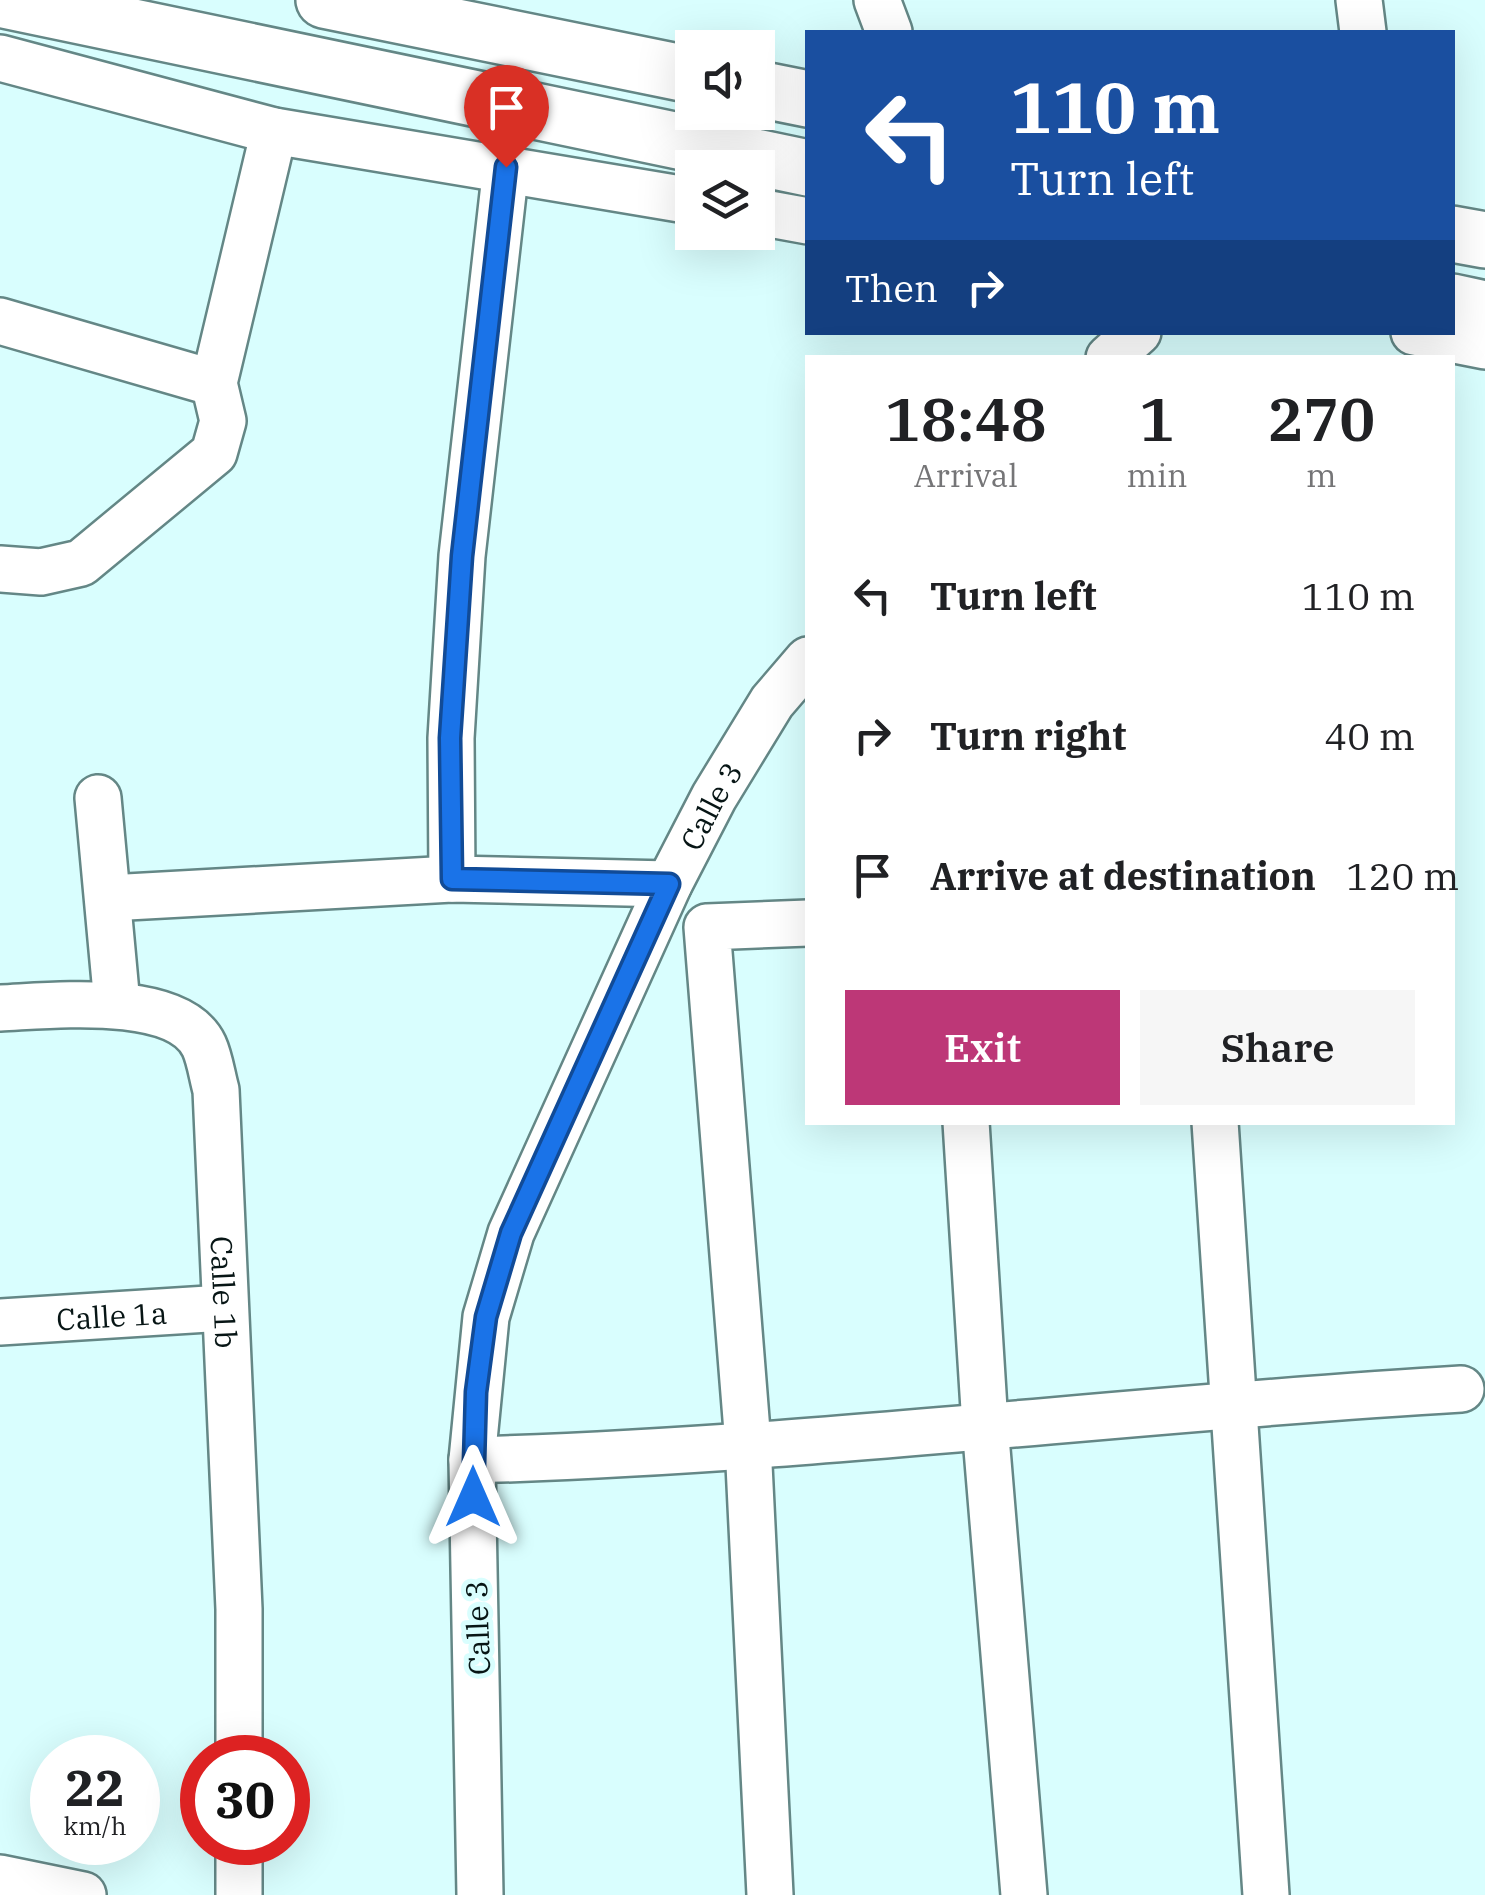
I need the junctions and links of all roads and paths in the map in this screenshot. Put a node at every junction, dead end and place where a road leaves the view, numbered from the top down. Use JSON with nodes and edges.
{"nodes":[{"id":1,"x":4,"y":0,"type":"edge"},
{"id":2,"x":324,"y":0,"type":"edge"},
{"id":3,"x":877,"y":0,"type":"edge"},
{"id":4,"x":1360,"y":0,"type":"edge"},
{"id":5,"x":480,"y":16,"type":"edge"},
{"id":6,"x":888,"y":30,"type":"edge"},
{"id":7,"x":1364,"y":30,"type":"edge"},
{"id":8,"x":0,"y":58,"type":"edge"},
{"id":9,"x":675,"y":70,"type":"edge"},
{"id":10,"x":775,"y":92,"type":"edge"},
{"id":11,"x":805,"y":98,"type":"edge"},
{"id":12,"x":274,"y":131,"type":"junction"},
{"id":13,"x":506,"y":167,"type":"junction"},
{"id":14,"x":805,"y":167,"type":"edge"},
{"id":15,"x":675,"y":198,"type":"edge"},
{"id":16,"x":775,"y":215,"type":"edge"},
{"id":17,"x":805,"y":220,"type":"edge"},
{"id":18,"x":1455,"y":235,"type":"edge"},
{"id":19,"x":1485,"y":240,"type":"edge"},
{"id":20,"x":1455,"y":303,"type":"edge"},
{"id":21,"x":1485,"y":309,"type":"edge"},
{"id":22,"x":0,"y":320,"type":"edge"},
{"id":23,"x":1135,"y":335,"type":"edge"},
{"id":24,"x":1429,"y":335,"type":"edge"},
{"id":25,"x":1485,"y":346,"type":"edge"},
{"id":26,"x":1113,"y":355,"type":"edge"},
{"id":27,"x":214,"y":383,"type":"junction"},
{"id":28,"x":0,"y":569,"type":"edge"},
{"id":29,"x":805,"y":664,"type":"edge"},
{"id":30,"x":98,"y":798,"type":"dead end"},
{"id":31,"x":452,"y":879,"type":"junction"},
{"id":32,"x":669,"y":884,"type":"junction"},
{"id":33,"x":109,"y":898,"type":"junction"},
{"id":34,"x":805,"y":923,"type":"edge"},
{"id":35,"x":118,"y":1004,"type":"junction"},
{"id":36,"x":0,"y":1008,"type":"edge"},
{"id":37,"x":966,"y":1125,"type":"edge"},
{"id":38,"x":1215,"y":1125,"type":"edge"},
{"id":39,"x":224,"y":1308,"type":"junction"},
{"id":40,"x":0,"y":1322,"type":"edge"},
{"id":41,"x":1461,"y":1389,"type":"dead end"},
{"id":42,"x":1231,"y":1402,"type":"junction"},
{"id":43,"x":985,"y":1425,"type":"junction"},
{"id":44,"x":748,"y":1444,"type":"junction"},
{"id":45,"x":472,"y":1460,"type":"junction"},
{"id":46,"x":238,"y":1735,"type":"edge"},
{"id":47,"x":238,"y":1865,"type":"edge"},
{"id":48,"x":0,"y":1878,"type":"edge"},
{"id":49,"x":83,"y":1895,"type":"edge"},
{"id":50,"x":238,"y":1895,"type":"edge"},
{"id":51,"x":480,"y":1895,"type":"edge"},
{"id":52,"x":770,"y":1895,"type":"edge"},
{"id":53,"x":1024,"y":1895,"type":"edge"},
{"id":54,"x":1266,"y":1895,"type":"edge"}],
"edges":[{"from":1,"to":14,"type":"main road"},
{"from":2,"to":5,"type":"main road"},
{"from":3,"to":6,"type":"street"},
{"from":4,"to":7,"type":"street"},
{"from":5,"to":9,"type":"main road"},
{"from":8,"to":12,"type":"street"},
{"from":10,"to":11,"type":"main road"},
{"from":12,"to":13,"type":"street"},
{"from":12,"to":27,"type":"street"},
{"from":13,"to":15,"type":"street"},
{"from":13,"to":31,"type":"street"},
{"from":16,"to":17,"type":"street"},
{"from":18,"to":19,"type":"main road"},
{"from":20,"to":21,"type":"main road"},
{"from":22,"to":27,"type":"street"},
{"from":23,"to":26,"type":"street"},
{"from":24,"to":25,"type":"street"},
{"from":27,"to":28,"type":"street"},
{"from":29,"to":32,"type":"street","name":"Calle 3"},
{"from":30,"to":33,"type":"street"},
{"from":31,"to":32,"type":"street"},
{"from":31,"to":33,"type":"street"},
{"from":32,"to":45,"type":"street","name":"Calle 3"},
{"from":33,"to":35,"type":"street"},
{"from":34,"to":44,"type":"street"},
{"from":35,"to":36,"type":"street","name":"Calle 1b"},
{"from":35,"to":39,"type":"street","name":"Calle 1b"},
{"from":37,"to":43,"type":"street"},
{"from":38,"to":42,"type":"street"},
{"from":39,"to":40,"type":"street","name":"Calle 1a"},
{"from":39,"to":46,"type":"street","name":"Calle 1b"},
{"from":41,"to":42,"type":"street"},
{"from":42,"to":43,"type":"street"},
{"from":42,"to":54,"type":"street"},
{"from":43,"to":44,"type":"street"},
{"from":43,"to":53,"type":"street"},
{"from":44,"to":45,"type":"street"},
{"from":44,"to":52,"type":"street"},
{"from":45,"to":51,"type":"street","name":"Calle 3"},
{"from":47,"to":50,"type":"street"},
{"from":48,"to":49,"type":"street"}]}
